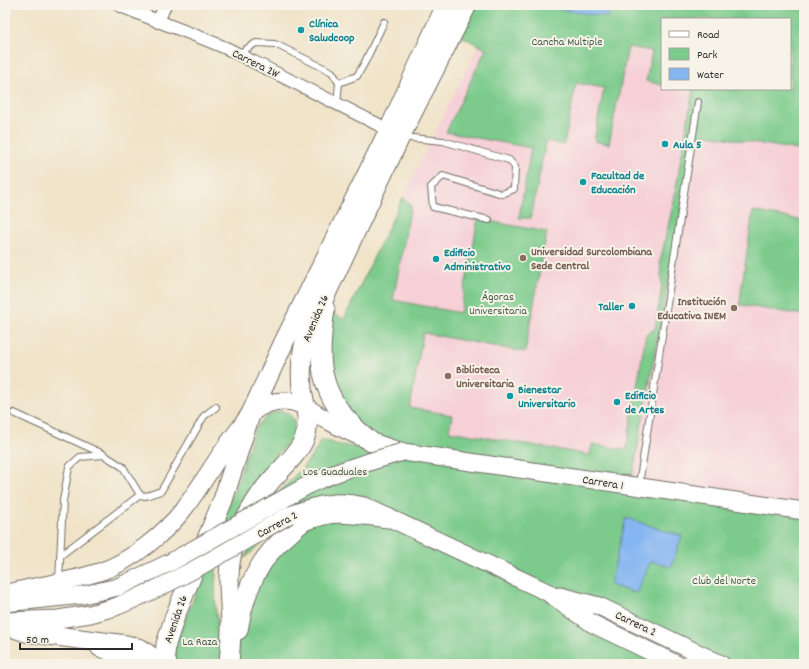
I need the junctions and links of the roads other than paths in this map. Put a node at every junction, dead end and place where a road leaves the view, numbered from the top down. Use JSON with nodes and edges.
{"nodes":[{"id":1,"x":119,"y":5,"type":"edge"},
{"id":2,"x":165,"y":5,"type":"edge"},
{"id":3,"x":446,"y":5,"type":"edge"},
{"id":4,"x":467,"y":5,"type":"edge"},
{"id":5,"x":158,"y":22,"type":"junction"},
{"id":6,"x":384,"y":22,"type":"dead end"},
{"id":7,"x":238,"y":54,"type":"junction"},
{"id":8,"x":339,"y":83,"type":"junction"},
{"id":9,"x":698,"y":102,"type":"dead end"},
{"id":10,"x":337,"y":104,"type":"junction"},
{"id":11,"x":395,"y":133,"type":"junction"},
{"id":12,"x":489,"y":220,"type":"dead end"},
{"id":13,"x":329,"y":286,"type":"junction"},
{"id":14,"x":216,"y":407,"type":"dead end"},
{"id":15,"x":306,"y":407,"type":"junction"},
{"id":16,"x":14,"y":413,"type":"dead end"},
{"id":17,"x":252,"y":413,"type":"junction"},
{"id":18,"x":371,"y":442,"type":"junction"},
{"id":19,"x":403,"y":452,"type":"junction"},
{"id":20,"x":104,"y":455,"type":"junction"},
{"id":21,"x":639,"y":487,"type":"junction"},
{"id":22,"x":140,"y":495,"type":"junction"},
{"id":23,"x":804,"y":511,"type":"edge"},
{"id":24,"x":388,"y":518,"type":"junction"},
{"id":25,"x":61,"y":555,"type":"junction"},
{"id":26,"x":59,"y":581,"type":"junction"},
{"id":27,"x":547,"y":592,"type":"junction"},
{"id":28,"x":5,"y":594,"type":"edge"},
{"id":29,"x":5,"y":603,"type":"edge"},
{"id":30,"x":5,"y":621,"type":"edge"},
{"id":31,"x":5,"y":625,"type":"edge"},
{"id":32,"x":64,"y":636,"type":"junction"},
{"id":33,"x":131,"y":664,"type":"edge"},
{"id":34,"x":161,"y":664,"type":"edge"},
{"id":35,"x":167,"y":664,"type":"edge"},
{"id":36,"x":229,"y":664,"type":"edge"},
{"id":37,"x":676,"y":664,"type":"edge"},
{"id":38,"x":721,"y":664,"type":"edge"}],
"edges":[{"from":1,"to":5,"type":"street","name":"Carrera 2W"},
{"from":2,"to":5,"type":"street"},
{"from":3,"to":11,"type":"main road","name":"Avenida 26"},
{"from":4,"to":11,"type":"main road","name":"Avenida 26"},
{"from":5,"to":7,"type":"street","name":"Carrera 2W"},
{"from":6,"to":8,"type":"lane"},
{"from":7,"to":8,"type":"lane"},
{"from":7,"to":10,"type":"street","name":"Carrera 2W"},
{"from":8,"to":10,"type":"lane"},
{"from":9,"to":21,"type":"lane"},
{"from":10,"to":11,"type":"street","name":"Carrera 2W"},
{"from":11,"to":12,"type":"lane"},
{"from":11,"to":13,"type":"main road","name":"Avenida 26"},
{"from":11,"to":17,"type":"main road","name":"Avenida 26"},
{"from":13,"to":15,"type":"main road","name":"Avenida 26"},
{"from":13,"to":18,"type":"main road"},
{"from":14,"to":22,"type":"lane"},
{"from":15,"to":17,"type":"main road","name":"Carrera 1"},
{"from":15,"to":18,"type":"main road","name":"Carrera 1"},
{"from":15,"to":36,"type":"main road","name":"Avenida 26"},
{"from":16,"to":20,"type":"lane"},
{"from":17,"to":26,"type":"main road"},
{"from":17,"to":35,"type":"main road","name":"Avenida 26"},
{"from":18,"to":19,"type":"main road","name":"Carrera 1"},
{"from":19,"to":21,"type":"main road","name":"Carrera 1"},
{"from":19,"to":29,"type":"main road","name":"Carrera 2","bridge":true},
{"from":20,"to":22,"type":"lane"},
{"from":20,"to":25,"type":"lane"},
{"from":21,"to":23,"type":"main road","name":"Carrera 1"},
{"from":22,"to":25,"type":"lane"},
{"from":24,"to":27,"type":"main road","name":"Carrera 2"},
{"from":24,"to":30,"type":"main road","name":"Carrera 2","bridge":true},
{"from":24,"to":36,"type":"main road"},
{"from":25,"to":26,"type":"lane"},
{"from":26,"to":28,"type":"main road"},
{"from":27,"to":37,"type":"main road","name":"Carrera 2"},
{"from":27,"to":38,"type":"main road","name":"Carrera 2"},
{"from":31,"to":32,"type":"main road"},
{"from":32,"to":33,"type":"main road"},
{"from":32,"to":34,"type":"main road"}]}
